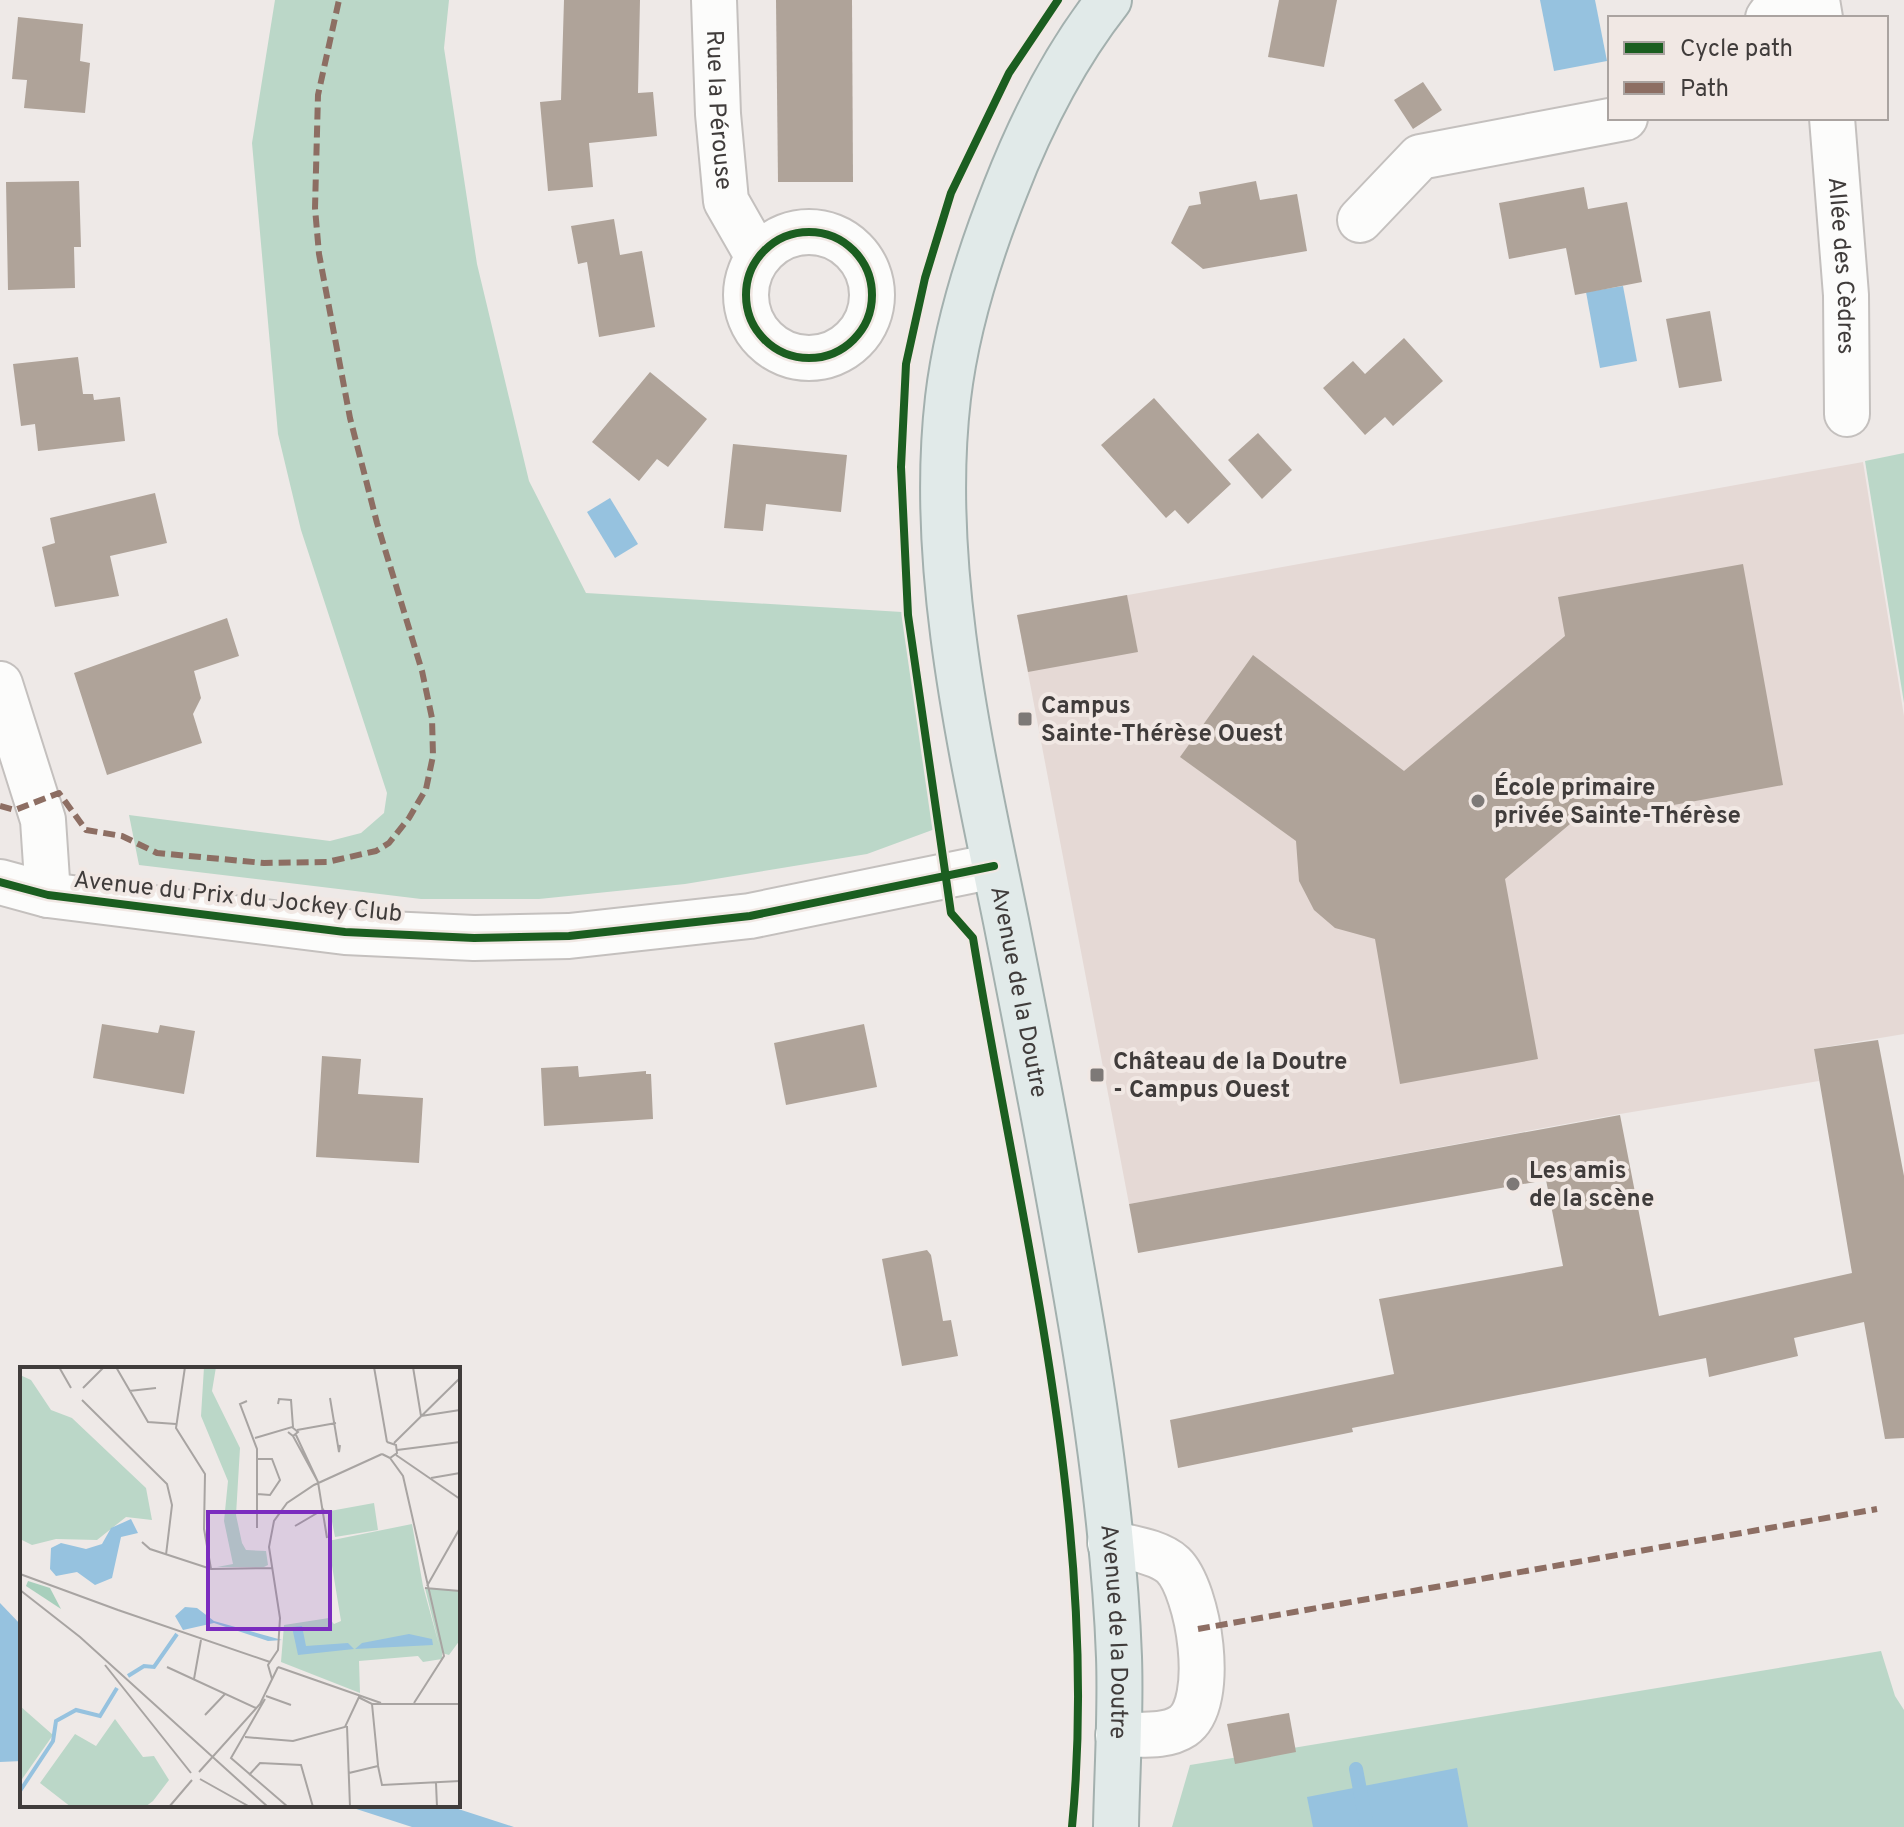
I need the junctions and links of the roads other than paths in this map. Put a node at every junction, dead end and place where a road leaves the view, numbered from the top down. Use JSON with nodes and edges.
{"nodes":[{"id":1,"x":714,"y":0,"type":"edge"},
{"id":2,"x":1109,"y":0,"type":"edge"},
{"id":3,"x":1614,"y":120,"type":"edge"},
{"id":4,"x":1832,"y":120,"type":"edge"},
{"id":5,"x":1360,"y":220,"type":"dead end"},
{"id":6,"x":758,"y":257,"type":"dead end"},
{"id":7,"x":1847,"y":414,"type":"dead end"},
{"id":8,"x":0,"y":684,"type":"edge"},
{"id":9,"x":994,"y":866,"type":"junction"},
{"id":10,"x":0,"y":882,"type":"edge"},
{"id":11,"x":48,"y":895,"type":"junction"},
{"id":12,"x":1110,"y":1543,"type":"junction"},
{"id":13,"x":1118,"y":1735,"type":"junction"},
{"id":14,"x":1116,"y":1827,"type":"edge"}],
"edges":[{"from":1,"to":6,"type":"street","name":"Rue la Pérouse"},
{"from":2,"to":9,"type":"main road","name":"Avenue de la Doutre"},
{"from":3,"to":5,"type":"street"},
{"from":4,"to":7,"type":"street","name":"Allée des Cèdres"},
{"from":8,"to":11,"type":"street"},
{"from":9,"to":11,"type":"street","name":"Avenue du Prix du Jockey Club"},
{"from":9,"to":12,"type":"main road","name":"Avenue de la Doutre"},
{"from":10,"to":11,"type":"street","name":"Avenue du Prix du Jockey Club"},
{"from":12,"to":13,"type":"main road","name":"Avenue de la Doutre"},
{"from":12,"to":13,"type":"street"},
{"from":13,"to":14,"type":"main road","name":"Avenue de la Doutre"}]}
